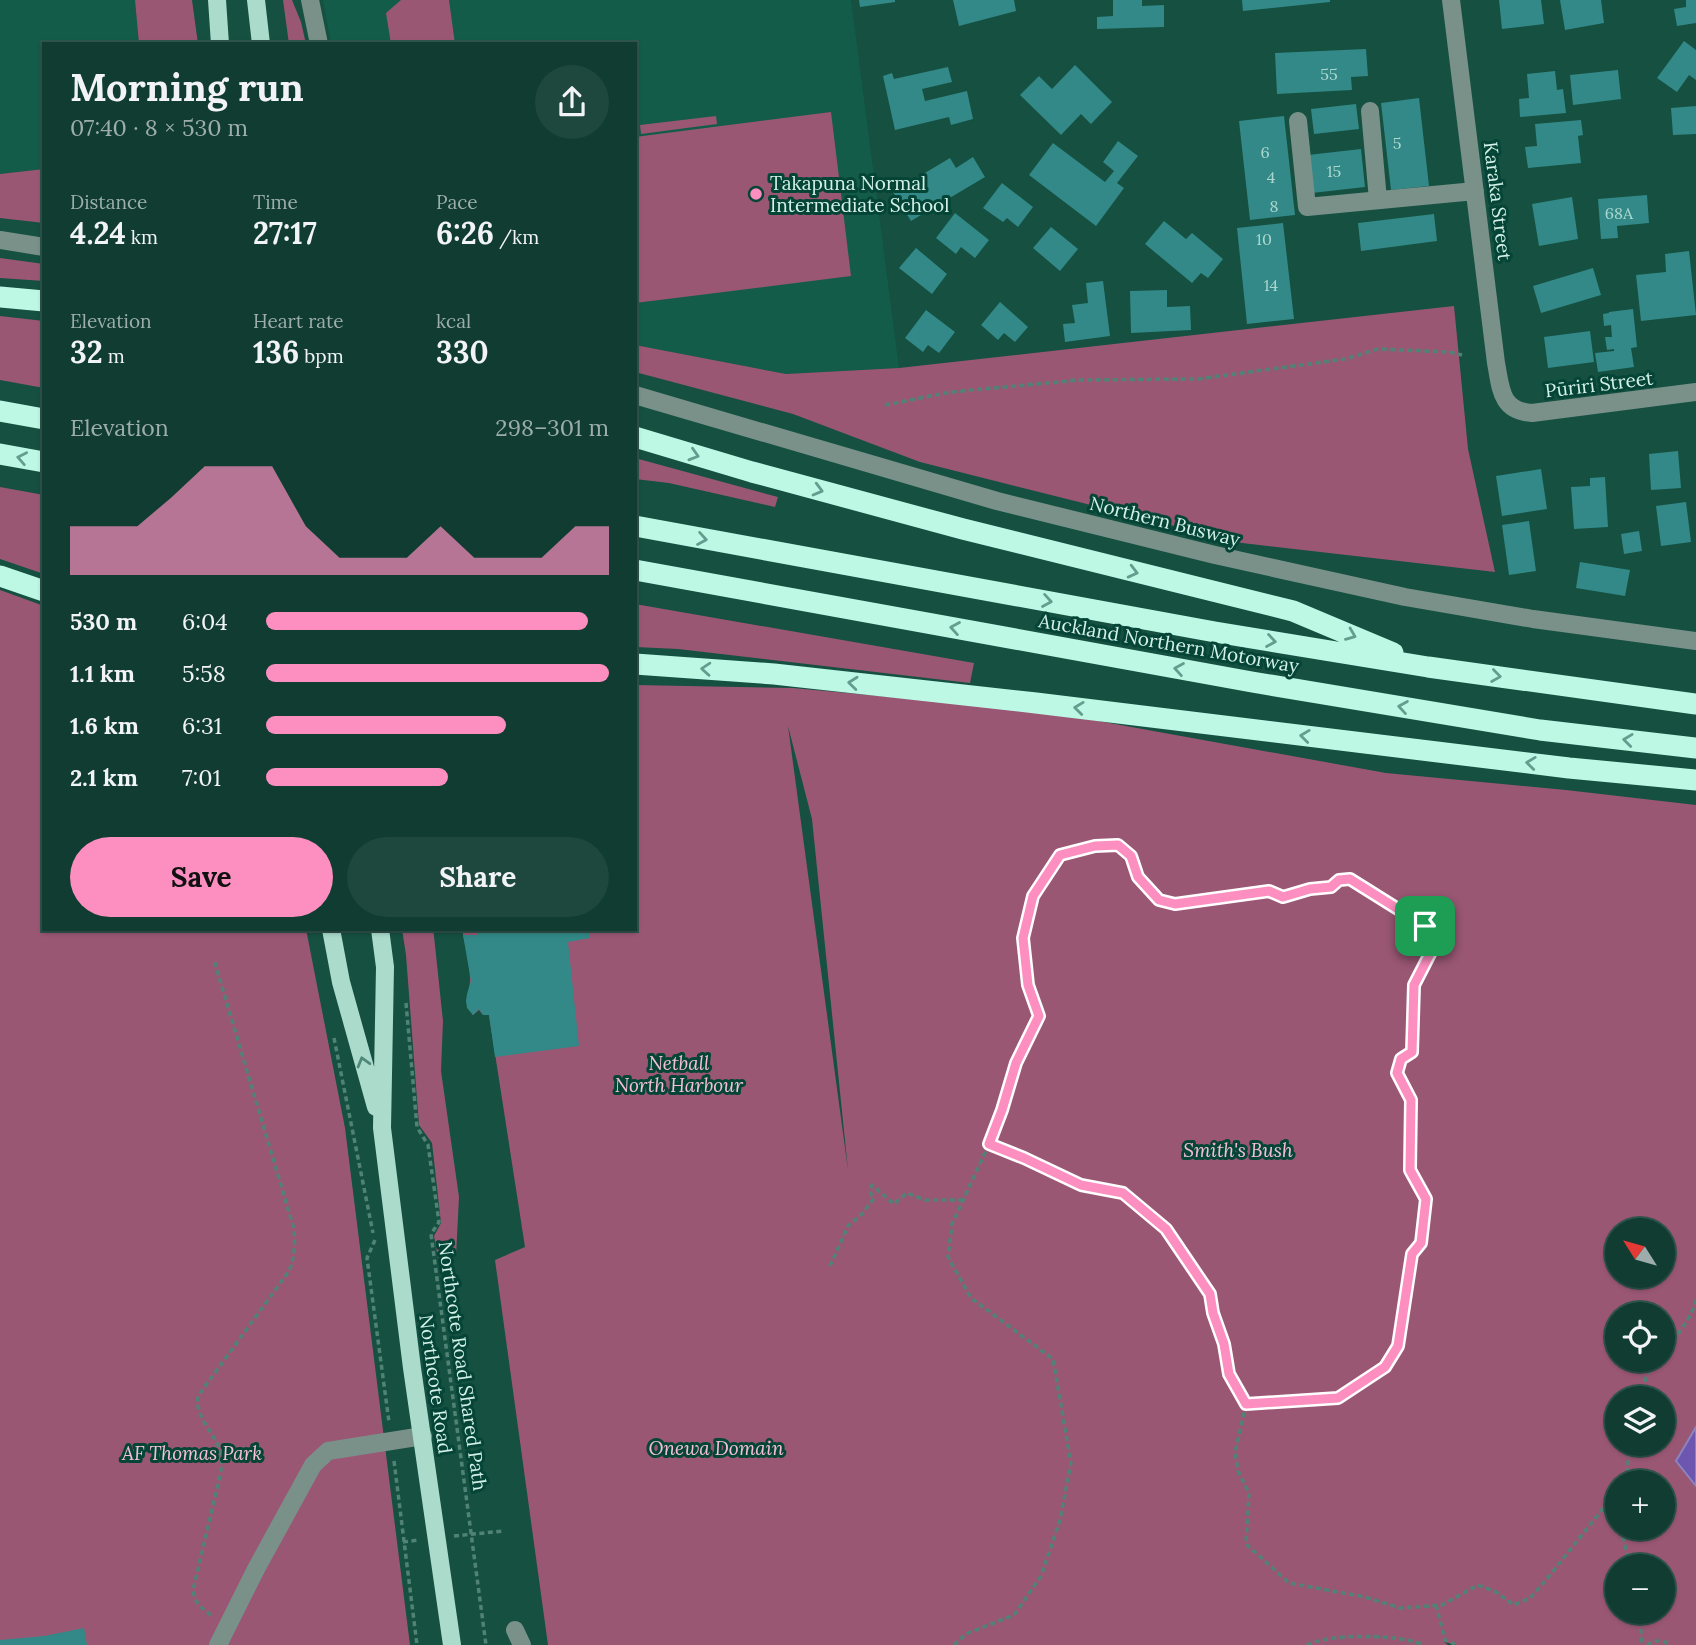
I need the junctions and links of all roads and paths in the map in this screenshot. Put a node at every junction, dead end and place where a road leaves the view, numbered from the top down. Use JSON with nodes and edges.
{"nodes":[{"id":1,"x":217,"y":0,"type":"edge"},
{"id":2,"x":256,"y":0,"type":"edge"},
{"id":3,"x":310,"y":0,"type":"edge"},
{"id":4,"x":1451,"y":0,"type":"edge"},
{"id":5,"x":220,"y":42,"type":"edge"},
{"id":6,"x":261,"y":42,"type":"edge"},
{"id":7,"x":319,"y":42,"type":"edge"},
{"id":8,"x":1370,"y":111,"type":"dead end"},
{"id":9,"x":1298,"y":121,"type":"dead end"},
{"id":10,"x":1475,"y":191,"type":"junction"},
{"id":11,"x":1378,"y":200,"type":"junction"},
{"id":12,"x":0,"y":240,"type":"edge"},
{"id":13,"x":42,"y":247,"type":"edge"},
{"id":14,"x":0,"y":297,"type":"edge"},
{"id":15,"x":42,"y":301,"type":"edge"},
{"id":16,"x":1462,"y":355,"type":"dead end"},
{"id":17,"x":1696,"y":392,"type":"edge"},
{"id":18,"x":637,"y":397,"type":"edge"},
{"id":19,"x":885,"y":405,"type":"dead end"},
{"id":20,"x":1510,"y":406,"type":"joint"},
{"id":21,"x":0,"y":411,"type":"edge"},
{"id":22,"x":42,"y":419,"type":"edge"},
{"id":23,"x":637,"y":438,"type":"edge"},
{"id":24,"x":0,"y":454,"type":"edge"},
{"id":25,"x":42,"y":462,"type":"edge"},
{"id":26,"x":637,"y":526,"type":"edge"},
{"id":27,"x":637,"y":570,"type":"edge"},
{"id":28,"x":0,"y":576,"type":"edge"},
{"id":29,"x":42,"y":590,"type":"edge"},
{"id":30,"x":1696,"y":642,"type":"edge"},
{"id":31,"x":637,"y":664,"type":"edge"},
{"id":32,"x":1428,"y":667,"type":"junction"},
{"id":33,"x":1696,"y":704,"type":"edge"},
{"id":34,"x":1696,"y":748,"type":"edge"},
{"id":35,"x":1696,"y":780,"type":"edge"},
{"id":36,"x":331,"y":931,"type":"edge"},
{"id":37,"x":380,"y":931,"type":"edge"},
{"id":38,"x":214,"y":960,"type":"dead end"},
{"id":39,"x":405,"y":996,"type":"dead end"},
{"id":40,"x":334,"y":1034,"type":"dead end"},
{"id":41,"x":382,"y":1128,"type":"junction"},
{"id":42,"x":989,"y":1144,"type":"junction"},
{"id":43,"x":963,"y":1200,"type":"junction"},
{"id":44,"x":830,"y":1266,"type":"dead end"},
{"id":45,"x":1696,"y":1300,"type":"edge"},
{"id":46,"x":1675,"y":1337,"type":"edge"},
{"id":47,"x":1246,"y":1404,"type":"junction"},
{"id":48,"x":423,"y":1436,"type":"junction"},
{"id":49,"x":392,"y":1441,"type":"junction"},
{"id":50,"x":1605,"y":1506,"type":"edge"},
{"id":51,"x":503,"y":1531,"type":"dead end"},
{"id":52,"x":471,"y":1534,"type":"junction"},
{"id":53,"x":1436,"y":1605,"type":"junction"},
{"id":54,"x":1640,"y":1624,"type":"edge"},
{"id":55,"x":228,"y":1626,"type":"junction"},
{"id":56,"x":218,"y":1645,"type":"edge"},
{"id":57,"x":417,"y":1645,"type":"edge"},
{"id":58,"x":452,"y":1645,"type":"edge"},
{"id":59,"x":486,"y":1645,"type":"edge"},
{"id":60,"x":514,"y":1645,"type":"edge"},
{"id":61,"x":522,"y":1645,"type":"edge"},
{"id":62,"x":954,"y":1645,"type":"edge"},
{"id":63,"x":1307,"y":1645,"type":"edge"},
{"id":64,"x":1424,"y":1645,"type":"edge"},
{"id":65,"x":1457,"y":1645,"type":"edge"},
{"id":66,"x":1642,"y":1645,"type":"edge"},
{"id":67,"x":1647,"y":1645,"type":"edge"},
{"id":68,"x":1670,"y":1645,"type":"edge"}],
"edges":[{"from":1,"to":5,"type":"main road"},
{"from":2,"to":6,"type":"main road"},
{"from":3,"to":7,"type":"street"},
{"from":4,"to":10,"type":"street","name":"Karaka Street"},
{"from":8,"to":11,"type":"street"},
{"from":9,"to":11,"type":"street"},
{"from":10,"to":11,"type":"street"},
{"from":10,"to":20,"type":"street","name":"Karaka Street"},
{"from":12,"to":13,"type":"street"},
{"from":14,"to":15,"type":"highway"},
{"from":16,"to":19,"type":"path"},
{"from":17,"to":20,"type":"street","name":"Pūriri Street"},
{"from":18,"to":30,"type":"street","name":"Northern Busway"},
{"from":21,"to":22,"type":"highway"},
{"from":23,"to":32,"type":"highway","one_way":true},
{"from":25,"to":24,"type":"highway","one_way":true},
{"from":26,"to":32,"type":"highway","name":"Auckland Northern Motorway","one_way":true},
{"from":34,"to":27,"type":"highway","name":"Auckland Northern Motorway","one_way":true},
{"from":28,"to":29,"type":"highway"},
{"from":35,"to":31,"type":"highway","one_way":true},
{"from":32,"to":33,"type":"highway","name":"Auckland Northern Motorway","one_way":true},
{"from":41,"to":36,"type":"main road","name":"Northcote Road","one_way":true},
{"from":37,"to":41,"type":"main road","name":"Northcote Road"},
{"from":38,"to":55,"type":"path"},
{"from":39,"to":52,"type":"path","name":"Northcote Road Shared Path"},
{"from":40,"to":49,"type":"path"},
{"from":41,"to":48,"type":"main road","name":"Northcote Road"},
{"from":42,"to":43,"type":"path"},
{"from":42,"to":47,"type":"path"},
{"from":42,"to":47,"type":"path"},
{"from":43,"to":44,"type":"path"},
{"from":43,"to":62,"type":"path"},
{"from":45,"to":46,"type":"path"},
{"from":47,"to":53,"type":"path"},
{"from":48,"to":49,"type":"street"},
{"from":48,"to":58,"type":"main road","name":"Northcote Road"},
{"from":49,"to":55,"type":"street"},
{"from":49,"to":57,"type":"path"},
{"from":50,"to":53,"type":"path"},
{"from":51,"to":52,"type":"path"},
{"from":52,"to":59,"type":"path","name":"Northcote Road Shared Path"},
{"from":53,"to":65,"type":"path"},
{"from":54,"to":66,"type":"path"},
{"from":55,"to":56,"type":"street"},
{"from":60,"to":61,"type":"street"},
{"from":63,"to":64,"type":"path"},
{"from":67,"to":68,"type":"path"}]}
